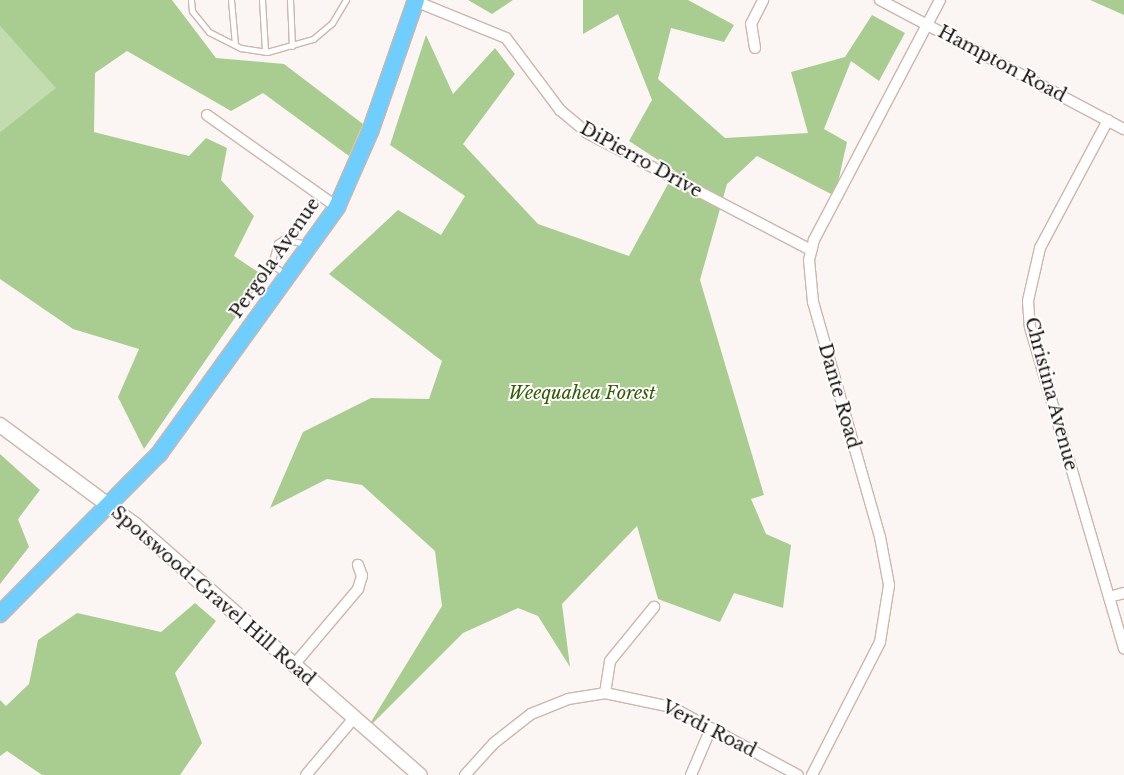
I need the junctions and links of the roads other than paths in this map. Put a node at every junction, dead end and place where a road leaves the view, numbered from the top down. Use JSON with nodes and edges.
{"nodes":[{"id":1,"x":191,"y":0,"type":"edge"},
{"id":2,"x":232,"y":0,"type":"edge"},
{"id":3,"x":262,"y":0,"type":"edge"},
{"id":4,"x":290,"y":0,"type":"edge"},
{"id":5,"x":346,"y":0,"type":"edge"},
{"id":6,"x":414,"y":0,"type":"edge"},
{"id":7,"x":763,"y":0,"type":"edge"},
{"id":8,"x":880,"y":0,"type":"edge"},
{"id":9,"x":940,"y":0,"type":"edge"},
{"id":10,"x":927,"y":24,"type":"junction"},
{"id":11,"x":235,"y":45,"type":"junction"},
{"id":12,"x":292,"y":46,"type":"junction"},
{"id":13,"x":754,"y":48,"type":"dead end"},
{"id":14,"x":265,"y":51,"type":"junction"},
{"id":15,"x":207,"y":116,"type":"dead end"},
{"id":16,"x":1108,"y":120,"type":"junction"},
{"id":17,"x":1124,"y":128,"type":"edge"},
{"id":18,"x":336,"y":207,"type":"junction"},
{"id":19,"x":310,"y":245,"type":"junction"},
{"id":20,"x":811,"y":250,"type":"junction"},
{"id":21,"x":288,"y":275,"type":"junction"},
{"id":22,"x":0,"y":425,"type":"edge"},
{"id":23,"x":110,"y":507,"type":"junction"},
{"id":24,"x":358,"y":566,"type":"dead end"},
{"id":25,"x":1124,"y":593,"type":"edge"},
{"id":26,"x":1109,"y":597,"type":"junction"},
{"id":27,"x":654,"y":607,"type":"dead end"},
{"id":28,"x":0,"y":614,"type":"edge"},
{"id":29,"x":1124,"y":649,"type":"edge"},
{"id":30,"x":293,"y":666,"type":"junction"},
{"id":31,"x":606,"y":693,"type":"junction"},
{"id":32,"x":354,"y":718,"type":"junction"},
{"id":33,"x":711,"y":728,"type":"junction"},
{"id":34,"x":306,"y":775,"type":"edge"},
{"id":35,"x":420,"y":775,"type":"edge"},
{"id":36,"x":466,"y":775,"type":"edge"},
{"id":37,"x":692,"y":775,"type":"edge"},
{"id":38,"x":798,"y":775,"type":"edge"},
{"id":39,"x":812,"y":775,"type":"edge"}],
"edges":[{"from":1,"to":11,"type":"lane"},
{"from":2,"to":11,"type":"lane"},
{"from":3,"to":14,"type":"lane"},
{"from":4,"to":12,"type":"lane"},
{"from":5,"to":12,"type":"lane"},
{"from":6,"to":18,"type":"main road","name":"Pergola Avenue"},
{"from":6,"to":20,"type":"street","name":"DiPierro Drive"},
{"from":7,"to":13,"type":"street"},
{"from":8,"to":10,"type":"street","name":"Hampton Road"},
{"from":9,"to":10,"type":"street","name":"Dante Road"},
{"from":10,"to":16,"type":"street","name":"Hampton Road"},
{"from":10,"to":20,"type":"street","name":"Dante Road"},
{"from":11,"to":14,"type":"lane"},
{"from":12,"to":14,"type":"lane"},
{"from":15,"to":18,"type":"street"},
{"from":16,"to":17,"type":"street","name":"Hampton Road"},
{"from":16,"to":26,"type":"street","name":"Christina Avenue"},
{"from":18,"to":19,"type":"main road","name":"Pergola Avenue"},
{"from":19,"to":21,"type":"main road","name":"Pergola Avenue"},
{"from":19,"to":21,"type":"lane"},
{"from":20,"to":39,"type":"street","name":"Dante Road"},
{"from":21,"to":23,"type":"main road","name":"Pergola Avenue"},
{"from":22,"to":23,"type":"street","name":"Spotswood-Gravel Hill Road"},
{"from":23,"to":28,"type":"main road","name":"Pergola Avenue"},
{"from":23,"to":30,"type":"street","name":"Spotswood-Gravel Hill Road"},
{"from":24,"to":30,"type":"street"},
{"from":25,"to":26,"type":"street"},
{"from":26,"to":29,"type":"street","name":"Christina Avenue"},
{"from":27,"to":31,"type":"street"},
{"from":30,"to":32,"type":"street","name":"Spotswood-Gravel Hill Road"},
{"from":31,"to":33,"type":"street","name":"Verdi Road"},
{"from":31,"to":36,"type":"street","name":"Verdi Road"},
{"from":32,"to":34,"type":"street"},
{"from":32,"to":35,"type":"street","name":"Spotswood-Gravel Hill Road"},
{"from":33,"to":37,"type":"street"},
{"from":33,"to":38,"type":"street","name":"Verdi Road"}]}
